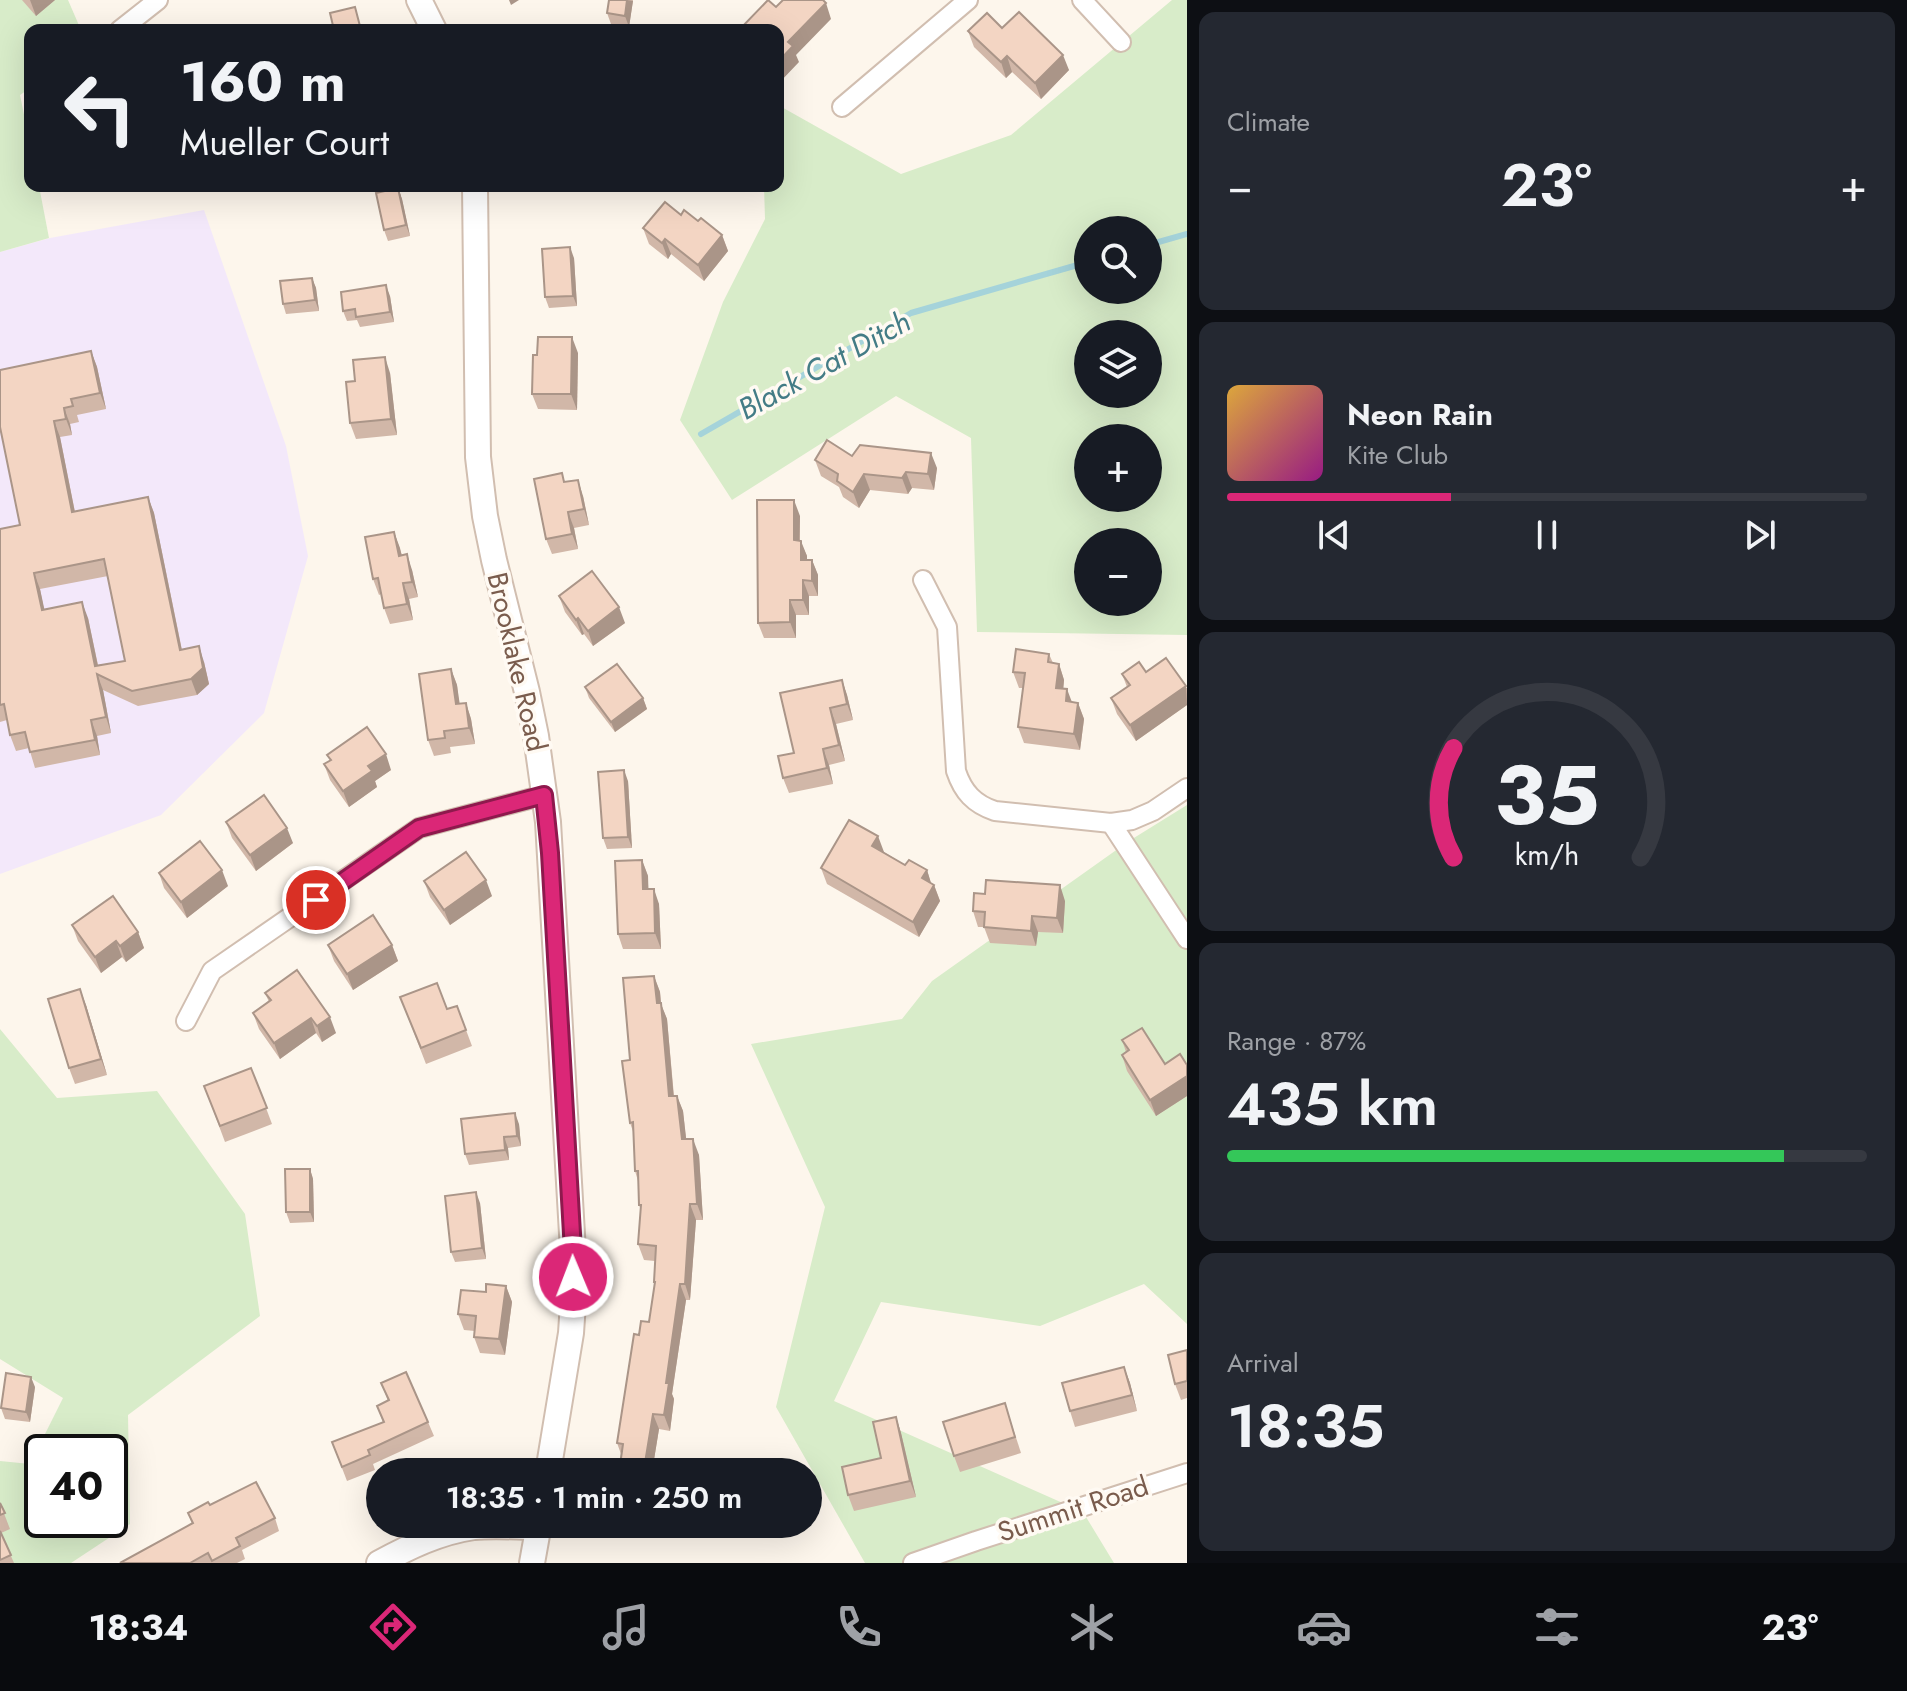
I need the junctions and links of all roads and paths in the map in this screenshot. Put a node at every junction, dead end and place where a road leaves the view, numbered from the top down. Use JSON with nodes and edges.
{"nodes":[{"id":1,"x":158,"y":0,"type":"edge"},
{"id":2,"x":419,"y":0,"type":"edge"},
{"id":3,"x":968,"y":0,"type":"edge"},
{"id":4,"x":1082,"y":0,"type":"edge"},
{"id":5,"x":128,"y":24,"type":"edge"},
{"id":6,"x":431,"y":24,"type":"edge"},
{"id":7,"x":1121,"y":42,"type":"dead end"},
{"id":8,"x":842,"y":107,"type":"dead end"},
{"id":9,"x":475,"y":192,"type":"edge"},
{"id":10,"x":923,"y":580,"type":"dead end"},
{"id":11,"x":1187,"y":788,"type":"edge"},
{"id":12,"x":544,"y":795,"type":"junction"},
{"id":13,"x":1111,"y":823,"type":"junction"},
{"id":14,"x":1187,"y":939,"type":"edge"},
{"id":15,"x":186,"y":1021,"type":"dead end"},
{"id":16,"x":550,"y":1458,"type":"edge"},
{"id":17,"x":1187,"y":1473,"type":"edge"},
{"id":18,"x":430,"y":1538,"type":"edge"},
{"id":19,"x":536,"y":1538,"type":"edge"},
{"id":20,"x":379,"y":1563,"type":"edge"},
{"id":21,"x":532,"y":1563,"type":"edge"},
{"id":22,"x":913,"y":1563,"type":"edge"}],
"edges":[{"from":1,"to":5,"type":"street"},
{"from":2,"to":6,"type":"street"},
{"from":3,"to":8,"type":"street"},
{"from":4,"to":7,"type":"street"},
{"from":9,"to":12,"type":"street","name":"Brooklake Road"},
{"from":10,"to":13,"type":"street"},
{"from":11,"to":13,"type":"street"},
{"from":12,"to":15,"type":"street"},
{"from":12,"to":16,"type":"street","name":"Brooklake Road"},
{"from":13,"to":14,"type":"street"},
{"from":17,"to":22,"type":"street","name":"Summit Road"},
{"from":18,"to":20,"type":"street"},
{"from":19,"to":21,"type":"street"}]}
